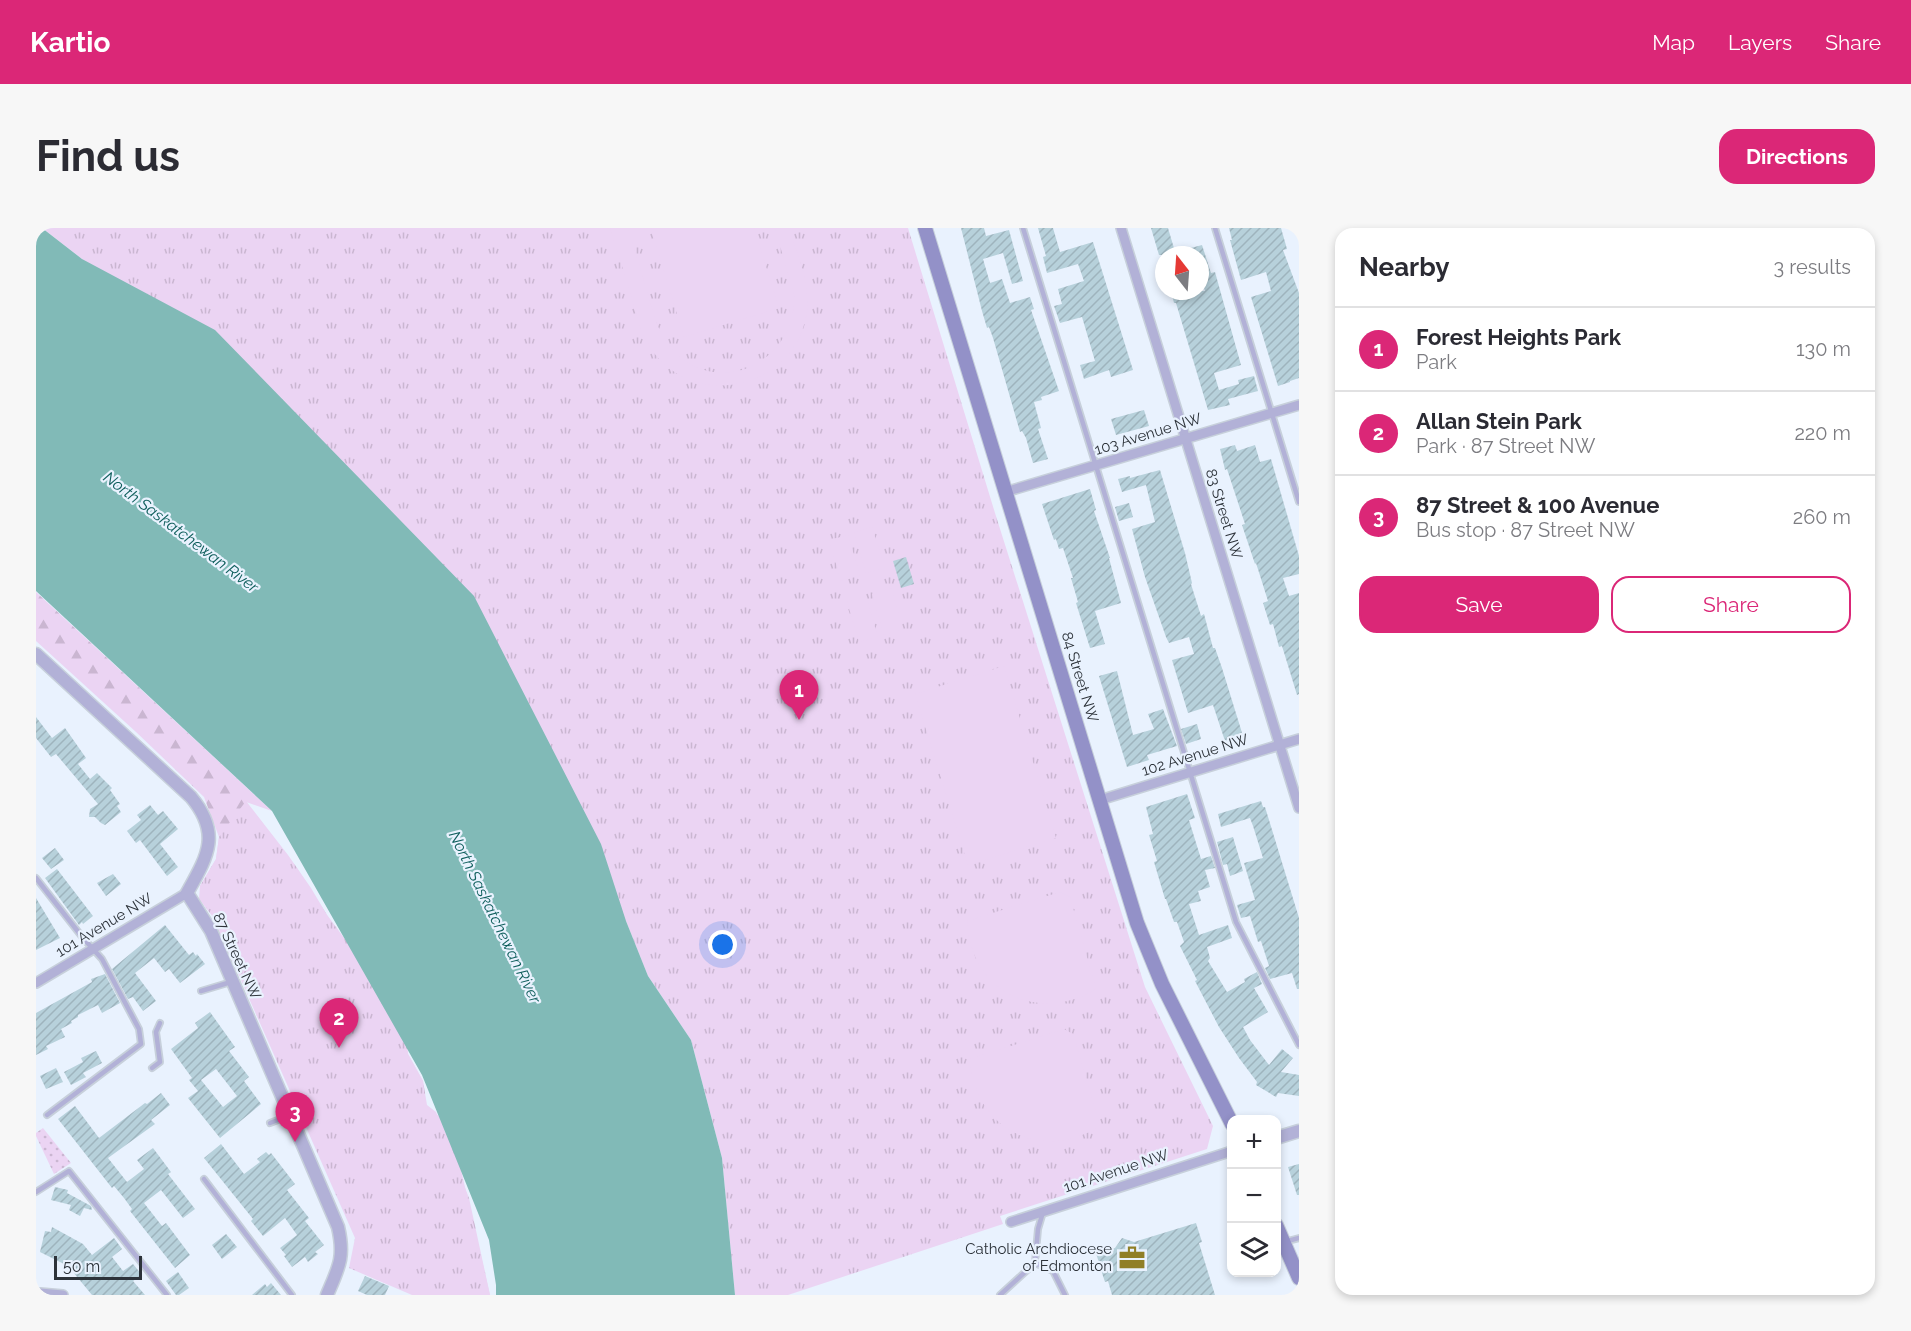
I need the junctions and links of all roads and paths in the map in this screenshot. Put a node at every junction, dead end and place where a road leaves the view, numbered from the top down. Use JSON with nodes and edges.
{"nodes":[{"id":1,"x":925,"y":228,"type":"edge"},
{"id":2,"x":1023,"y":228,"type":"edge"},
{"id":3,"x":1121,"y":228,"type":"edge"},
{"id":4,"x":1215,"y":228,"type":"edge"},
{"id":5,"x":1299,"y":405,"type":"edge"},
{"id":6,"x":1272,"y":412,"type":"junction"},
{"id":7,"x":1185,"y":438,"type":"junction"},
{"id":8,"x":1095,"y":465,"type":"junction"},
{"id":9,"x":1005,"y":492,"type":"junction"},
{"id":10,"x":1299,"y":502,"type":"edge"},
{"id":11,"x":36,"y":654,"type":"edge"},
{"id":12,"x":1299,"y":739,"type":"edge"},
{"id":13,"x":1279,"y":745,"type":"junction"},
{"id":14,"x":1190,"y":772,"type":"junction"},
{"id":15,"x":1100,"y":800,"type":"junction"},
{"id":16,"x":1299,"y":808,"type":"edge"},
{"id":17,"x":36,"y":878,"type":"edge"},
{"id":18,"x":188,"y":893,"type":"junction"},
{"id":19,"x":93,"y":948,"type":"junction"},
{"id":20,"x":233,"y":981,"type":"junction"},
{"id":21,"x":36,"y":983,"type":"edge"},
{"id":22,"x":201,"y":991,"type":"dead end"},
{"id":23,"x":160,"y":1023,"type":"dead end"},
{"id":24,"x":1299,"y":1045,"type":"edge"},
{"id":25,"x":152,"y":1068,"type":"dead end"},
{"id":26,"x":290,"y":1115,"type":"junction"},
{"id":27,"x":1228,"y":1115,"type":"edge"},
{"id":28,"x":47,"y":1116,"type":"dead end"},
{"id":29,"x":270,"y":1124,"type":"dead end"},
{"id":30,"x":1299,"y":1131,"type":"edge"},
{"id":31,"x":1281,"y":1136,"type":"edge"},
{"id":32,"x":1227,"y":1153,"type":"edge"},
{"id":33,"x":204,"y":1179,"type":"dead end"},
{"id":34,"x":36,"y":1192,"type":"edge"},
{"id":35,"x":1043,"y":1211,"type":"junction"},
{"id":36,"x":1011,"y":1222,"type":"dead end"},
{"id":37,"x":1281,"y":1236,"type":"edge"},
{"id":38,"x":1299,"y":1238,"type":"edge"},
{"id":39,"x":1284,"y":1242,"type":"junction"},
{"id":40,"x":1035,"y":1263,"type":"junction"},
{"id":41,"x":1299,"y":1278,"type":"edge"},
{"id":42,"x":38,"y":1295,"type":"edge"},
{"id":43,"x":63,"y":1295,"type":"edge"},
{"id":44,"x":167,"y":1295,"type":"edge"},
{"id":45,"x":292,"y":1295,"type":"edge"},
{"id":46,"x":327,"y":1295,"type":"edge"},
{"id":47,"x":1000,"y":1295,"type":"edge"},
{"id":48,"x":1065,"y":1295,"type":"edge"}],
"edges":[{"from":1,"to":9,"type":"main road","name":"84 Street NW"},
{"from":2,"to":8,"type":"lane"},
{"from":3,"to":7,"type":"street","name":"83 Street NW"},
{"from":4,"to":6,"type":"lane"},
{"from":5,"to":6,"type":"street","name":"103 Avenue NW"},
{"from":6,"to":7,"type":"street","name":"103 Avenue NW"},
{"from":6,"to":10,"type":"lane"},
{"from":7,"to":8,"type":"street","name":"103 Avenue NW"},
{"from":7,"to":13,"type":"street","name":"83 Street NW"},
{"from":8,"to":9,"type":"street","name":"103 Avenue NW"},
{"from":8,"to":14,"type":"lane"},
{"from":9,"to":15,"type":"main road","name":"84 Street NW"},
{"from":11,"to":18,"type":"street"},
{"from":12,"to":13,"type":"street","name":"102 Avenue NW"},
{"from":13,"to":14,"type":"street","name":"102 Avenue NW"},
{"from":13,"to":16,"type":"street","name":"83 Street NW"},
{"from":14,"to":15,"type":"street","name":"102 Avenue NW"},
{"from":14,"to":24,"type":"lane"},
{"from":15,"to":27,"type":"main road","name":"84 Street NW"},
{"from":17,"to":19,"type":"lane"},
{"from":18,"to":19,"type":"street","name":"101 Avenue NW"},
{"from":18,"to":20,"type":"street","name":"87 Street NW"},
{"from":19,"to":21,"type":"street","name":"101 Avenue NW"},
{"from":19,"to":28,"type":"lane"},
{"from":20,"to":22,"type":"lane"},
{"from":20,"to":26,"type":"street","name":"87 Street NW"},
{"from":23,"to":25,"type":"lane"},
{"from":26,"to":29,"type":"lane"},
{"from":26,"to":46,"type":"street","name":"87 Street NW"},
{"from":30,"to":31,"type":"street"},
{"from":32,"to":35,"type":"street","name":"101 Avenue NW"},
{"from":33,"to":45,"type":"lane"},
{"from":34,"to":44,"type":"lane"},
{"from":35,"to":36,"type":"street","name":"101 Avenue NW"},
{"from":35,"to":40,"type":"lane"},
{"from":37,"to":39,"type":"main road"},
{"from":38,"to":39,"type":"lane"},
{"from":39,"to":41,"type":"main road"},
{"from":40,"to":47,"type":"lane"},
{"from":40,"to":48,"type":"lane"},
{"from":42,"to":43,"type":"street"}]}
